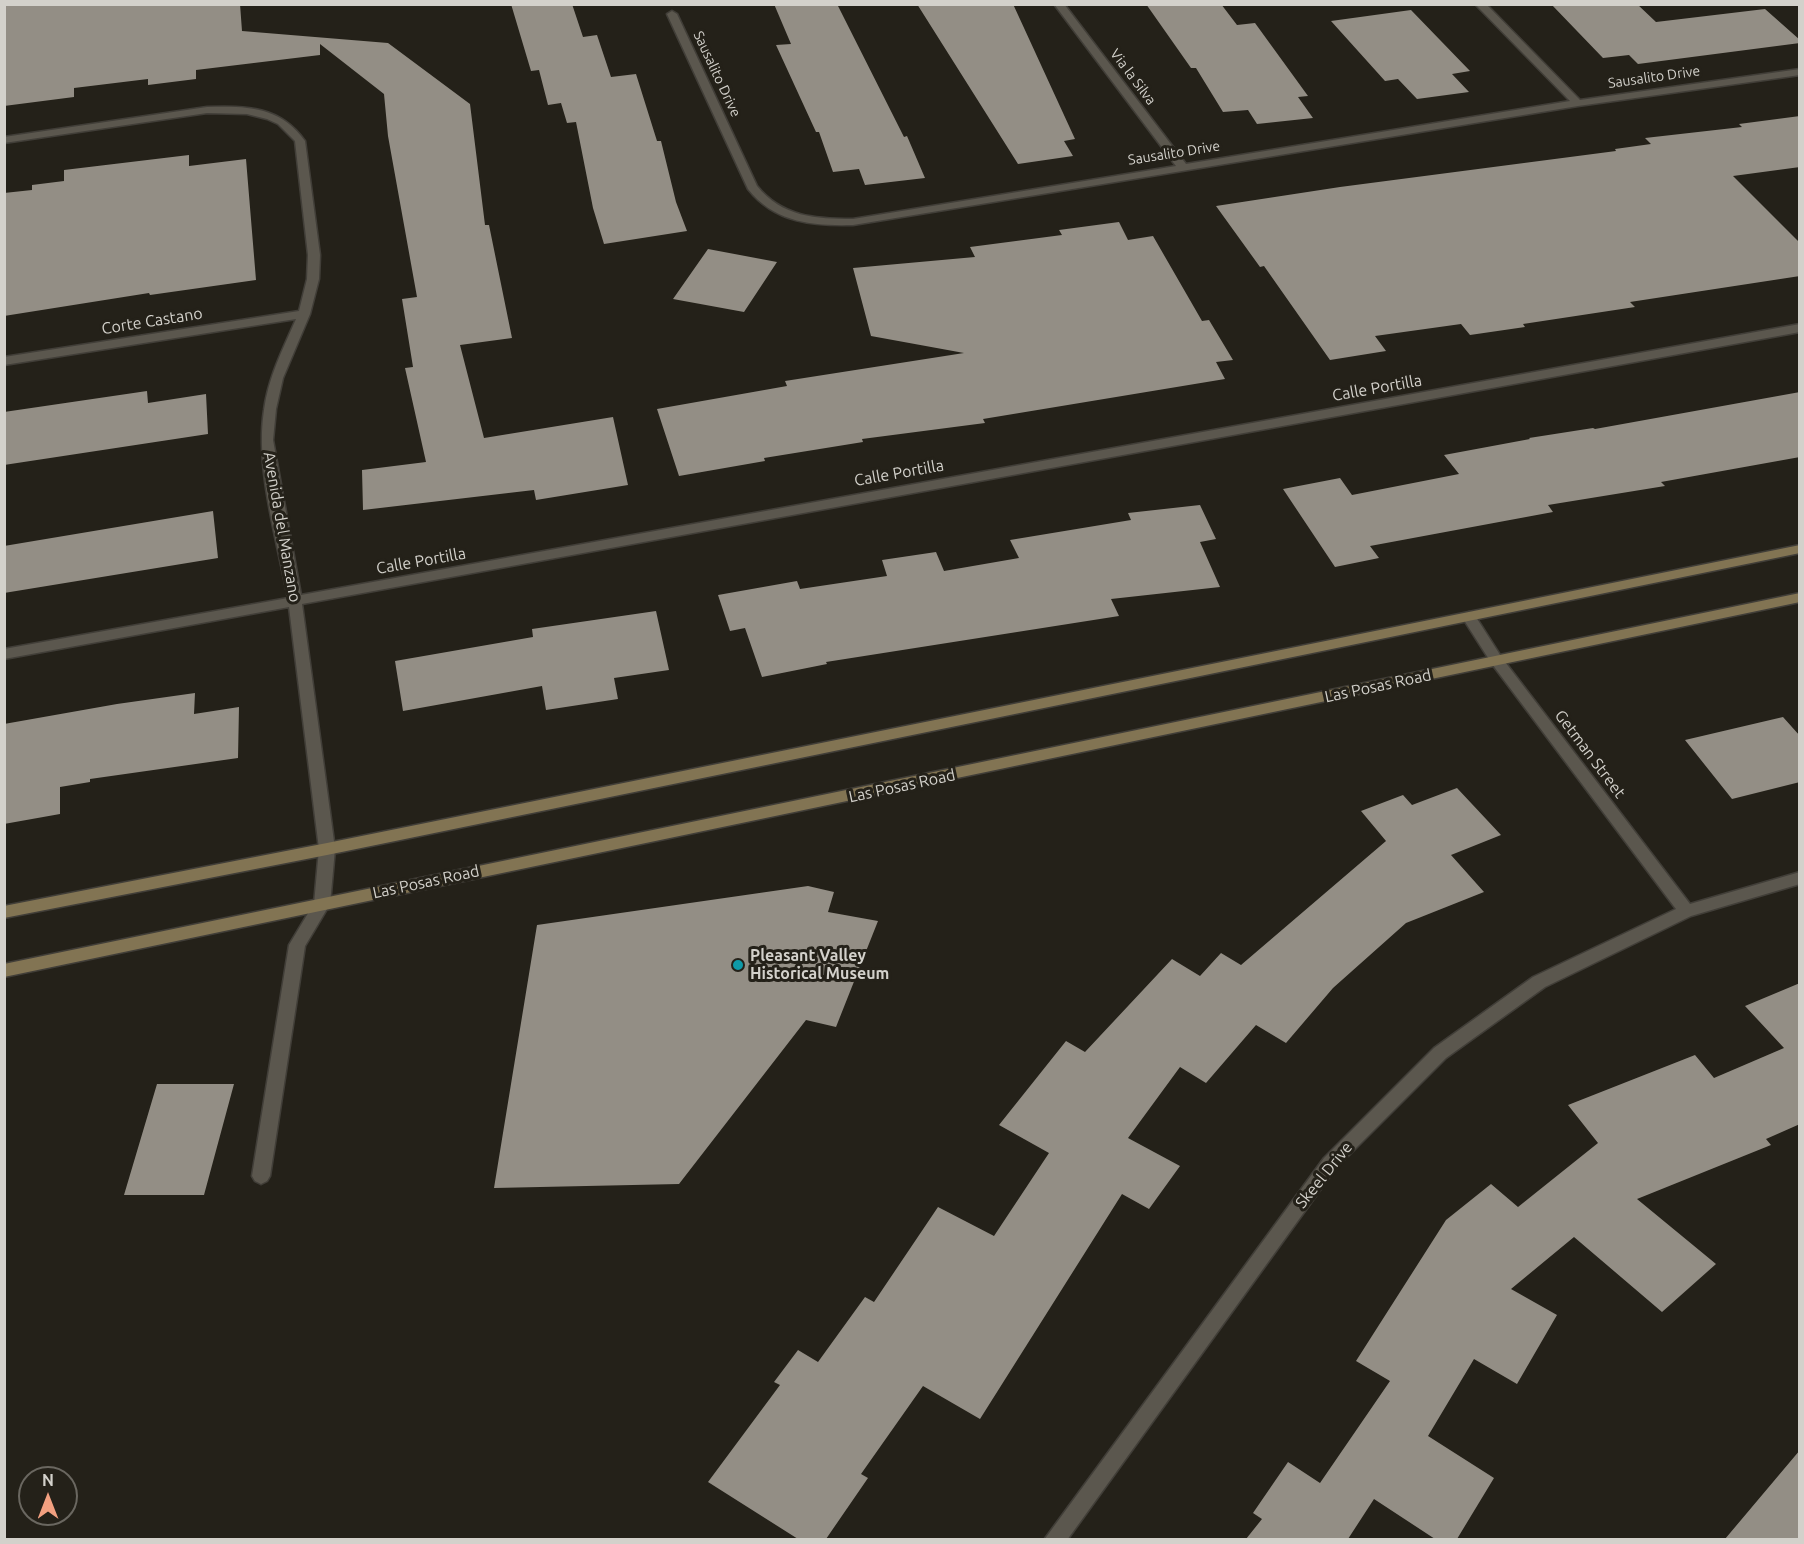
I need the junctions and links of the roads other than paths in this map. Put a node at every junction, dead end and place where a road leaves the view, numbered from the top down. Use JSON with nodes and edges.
{"nodes":[{"id":1,"x":1059,"y":4,"type":"edge"},
{"id":2,"x":1480,"y":4,"type":"edge"},
{"id":3,"x":672,"y":14,"type":"dead end"},
{"id":4,"x":1800,"y":72,"type":"edge"},
{"id":5,"x":1578,"y":103,"type":"junction"},
{"id":6,"x":4,"y":140,"type":"edge"},
{"id":7,"x":1183,"y":167,"type":"junction"},
{"id":8,"x":304,"y":314,"type":"junction"},
{"id":9,"x":1800,"y":328,"type":"edge"},
{"id":10,"x":4,"y":361,"type":"edge"},
{"id":11,"x":1800,"y":549,"type":"edge"},
{"id":12,"x":1800,"y":597,"type":"edge"},
{"id":13,"x":295,"y":601,"type":"junction"},
{"id":14,"x":1469,"y":618,"type":"junction"},
{"id":15,"x":4,"y":654,"type":"edge"},
{"id":16,"x":1497,"y":661,"type":"junction"},
{"id":17,"x":327,"y":849,"type":"junction"},
{"id":18,"x":1800,"y":878,"type":"edge"},
{"id":19,"x":322,"y":904,"type":"junction"},
{"id":20,"x":1686,"y":911,"type":"junction"},
{"id":21,"x":4,"y":912,"type":"edge"},
{"id":22,"x":4,"y":971,"type":"edge"},
{"id":23,"x":261,"y":1176,"type":"dead end"},
{"id":24,"x":1054,"y":1539,"type":"edge"}],
"edges":[{"from":1,"to":7,"type":"street","name":"Via la Silva"},
{"from":2,"to":5,"type":"street"},
{"from":3,"to":7,"type":"street","name":"Sausalito Drive"},
{"from":4,"to":5,"type":"street","name":"Sausalito Drive"},
{"from":5,"to":7,"type":"street","name":"Sausalito Drive"},
{"from":6,"to":8,"type":"street","name":"Avenida del Manzano"},
{"from":8,"to":10,"type":"street","name":"Corte Castano"},
{"from":8,"to":13,"type":"street","name":"Avenida del Manzano"},
{"from":9,"to":13,"type":"street","name":"Calle Portilla"},
{"from":11,"to":14,"type":"main road"},
{"from":12,"to":16,"type":"main road","name":"Las Posas Road"},
{"from":13,"to":15,"type":"street","name":"Calle Portilla"},
{"from":13,"to":17,"type":"street","name":"Avenida del Manzano"},
{"from":14,"to":16,"type":"street","name":"Getman Street"},
{"from":14,"to":17,"type":"main road"},
{"from":16,"to":19,"type":"main road","name":"Las Posas Road"},
{"from":16,"to":20,"type":"street","name":"Getman Street"},
{"from":17,"to":19,"type":"street","name":"Avenida del Manzano"},
{"from":17,"to":21,"type":"main road"},
{"from":18,"to":20,"type":"street","name":"Skeel Drive"},
{"from":19,"to":22,"type":"main road","name":"Las Posas Road"},
{"from":19,"to":23,"type":"street"},
{"from":20,"to":24,"type":"street","name":"Skeel Drive"}]}
